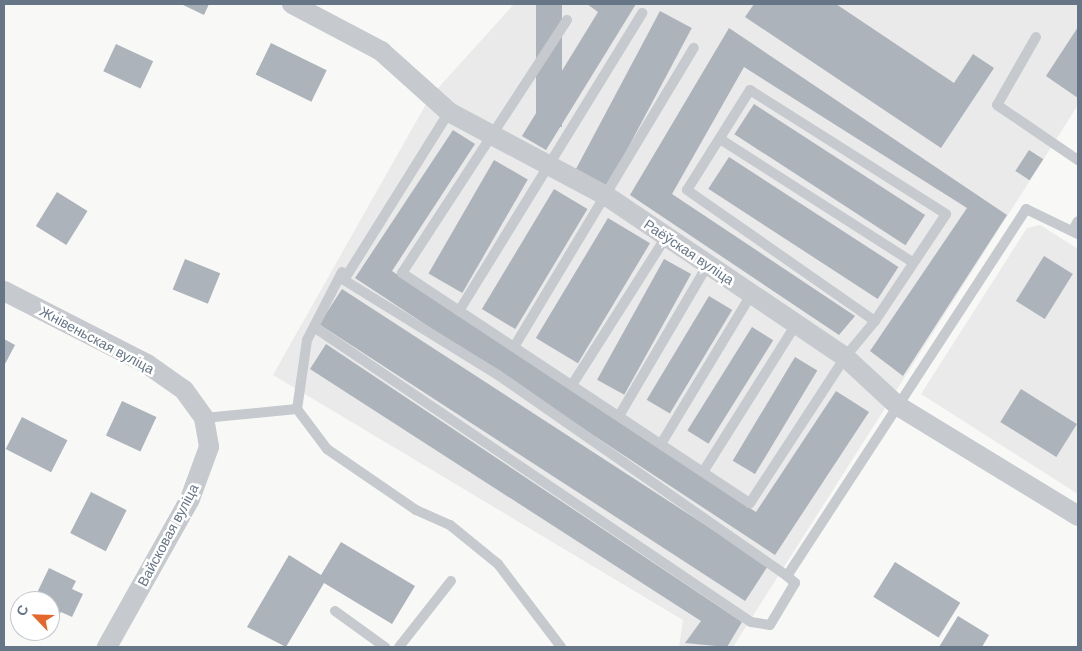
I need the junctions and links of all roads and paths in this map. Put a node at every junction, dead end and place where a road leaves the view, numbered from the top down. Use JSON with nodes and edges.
{"nodes":[{"id":1,"x":292,"y":4,"type":"edge"},
{"id":2,"x":642,"y":13,"type":"dead end"},
{"id":3,"x":567,"y":20,"type":"dead end"},
{"id":4,"x":1036,"y":37,"type":"dead end"},
{"id":5,"x":694,"y":48,"type":"dead end"},
{"id":6,"x":449,"y":112,"type":"junction"},
{"id":7,"x":493,"y":138,"type":"junction"},
{"id":8,"x":720,"y":139,"type":"junction"},
{"id":9,"x":1078,"y":160,"type":"edge"},
{"id":10,"x":550,"y":165,"type":"junction"},
{"id":11,"x":608,"y":197,"type":"junction"},
{"id":12,"x":1076,"y":229,"type":"edge"},
{"id":13,"x":666,"y":237,"type":"junction"},
{"id":14,"x":912,"y":262,"type":"junction"},
{"id":15,"x":708,"y":264,"type":"junction"},
{"id":16,"x":344,"y":280,"type":"junction"},
{"id":17,"x":4,"y":291,"type":"edge"},
{"id":18,"x":752,"y":295,"type":"junction"},
{"id":19,"x":459,"y":311,"type":"junction"},
{"id":20,"x":875,"y":321,"type":"junction"},
{"id":21,"x":795,"y":326,"type":"junction"},
{"id":22,"x":314,"y":327,"type":"junction"},
{"id":23,"x":514,"y":347,"type":"junction"},
{"id":24,"x":845,"y":357,"type":"junction"},
{"id":25,"x":572,"y":385,"type":"junction"},
{"id":26,"x":898,"y":406,"type":"junction"},
{"id":27,"x":297,"y":409,"type":"junction"},
{"id":28,"x":619,"y":416,"type":"junction"},
{"id":29,"x":204,"y":418,"type":"junction"},
{"id":30,"x":661,"y":444,"type":"junction"},
{"id":31,"x":703,"y":472,"type":"junction"},
{"id":32,"x":1078,"y":516,"type":"edge"},
{"id":33,"x":786,"y":575,"type":"junction"},
{"id":34,"x":451,"y":581,"type":"dead end"},
{"id":35,"x":335,"y":611,"type":"dead end"},
{"id":36,"x":107,"y":647,"type":"edge"},
{"id":37,"x":384,"y":647,"type":"edge"},
{"id":38,"x":399,"y":647,"type":"edge"},
{"id":39,"x":561,"y":647,"type":"edge"}],
"edges":[{"from":1,"to":6,"type":"street","name":"Раёўская вуліца"},
{"from":2,"to":10,"type":"lane"},
{"from":3,"to":7,"type":"lane"},
{"from":4,"to":9,"type":"lane"},
{"from":5,"to":11,"type":"lane"},
{"from":6,"to":7,"type":"street","name":"Раёўская вуліца"},
{"from":6,"to":16,"type":"lane"},
{"from":7,"to":10,"type":"street","name":"Раёўская вуліца"},
{"from":7,"to":19,"type":"lane"},
{"from":8,"to":14,"type":"lane"},
{"from":8,"to":14,"type":"lane"},
{"from":8,"to":20,"type":"lane"},
{"from":10,"to":11,"type":"street","name":"Раёўская вуліца"},
{"from":10,"to":19,"type":"lane"},
{"from":11,"to":13,"type":"street","name":"Раёўская вуліца"},
{"from":11,"to":23,"type":"lane"},
{"from":12,"to":26,"type":"lane"},
{"from":13,"to":15,"type":"street","name":"Раёўская вуліца"},
{"from":13,"to":25,"type":"lane"},
{"from":14,"to":20,"type":"lane"},
{"from":15,"to":18,"type":"street","name":"Раёўская вуліца"},
{"from":15,"to":28,"type":"lane"},
{"from":16,"to":22,"type":"lane"},
{"from":16,"to":33,"type":"lane"},
{"from":17,"to":29,"type":"street","name":"Жнівеньская вуліца"},
{"from":18,"to":21,"type":"street","name":"Раёўская вуліца"},
{"from":18,"to":30,"type":"lane"},
{"from":19,"to":23,"type":"lane"},
{"from":20,"to":24,"type":"lane"},
{"from":21,"to":24,"type":"street","name":"Раёўская вуліца"},
{"from":21,"to":31,"type":"lane"},
{"from":22,"to":27,"type":"lane"},
{"from":22,"to":33,"type":"lane"},
{"from":23,"to":25,"type":"lane"},
{"from":24,"to":26,"type":"street","name":"Раёўская вуліца"},
{"from":24,"to":31,"type":"lane"},
{"from":25,"to":28,"type":"lane"},
{"from":26,"to":32,"type":"street","name":"Раёўская вуліца"},
{"from":26,"to":33,"type":"lane"},
{"from":27,"to":29,"type":"lane"},
{"from":27,"to":39,"type":"lane"},
{"from":28,"to":30,"type":"lane"},
{"from":29,"to":36,"type":"street","name":"Вайсковая вуліца"},
{"from":30,"to":31,"type":"lane"},
{"from":34,"to":38,"type":"lane"},
{"from":35,"to":37,"type":"lane"}]}
